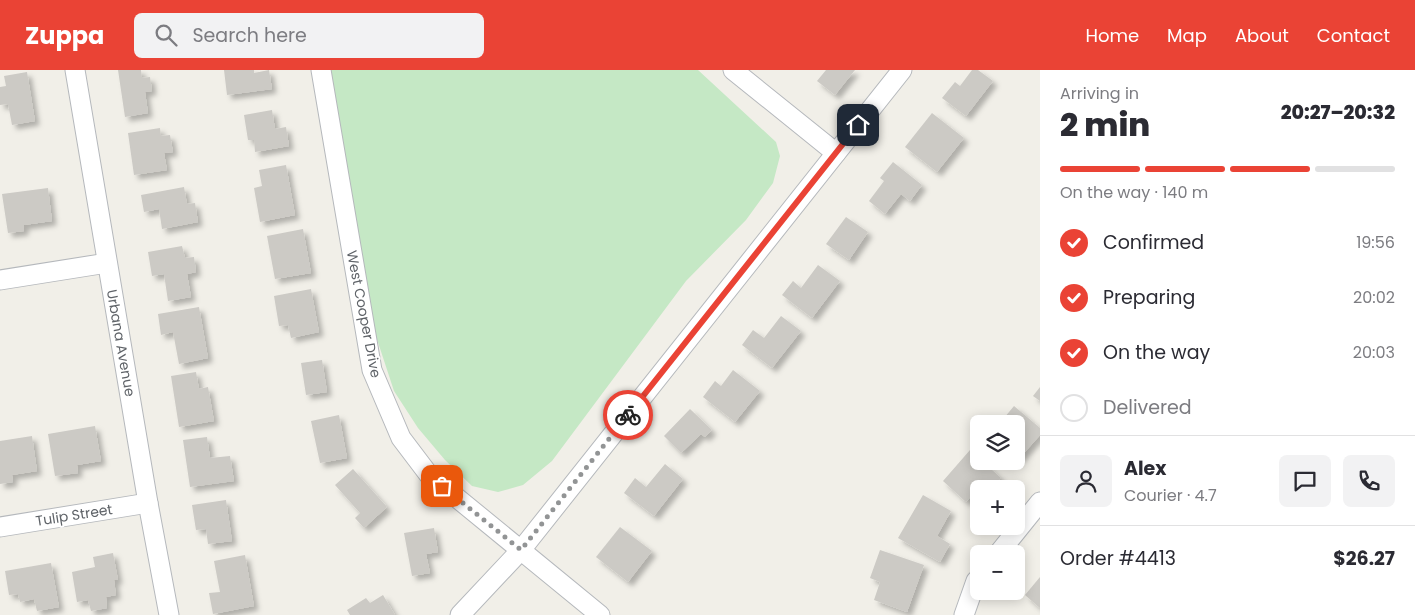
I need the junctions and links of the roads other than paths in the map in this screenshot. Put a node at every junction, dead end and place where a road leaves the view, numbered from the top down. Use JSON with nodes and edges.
{"nodes":[{"id":1,"x":75,"y":70,"type":"edge"},
{"id":2,"x":321,"y":70,"type":"edge"},
{"id":3,"x":733,"y":70,"type":"edge"},
{"id":4,"x":902,"y":70,"type":"edge"},
{"id":5,"x":836,"y":153,"type":"junction"},
{"id":6,"x":107,"y":263,"type":"junction"},
{"id":7,"x":0,"y":280,"type":"edge"},
{"id":8,"x":1040,"y":502,"type":"edge"},
{"id":9,"x":148,"y":503,"type":"junction"},
{"id":10,"x":0,"y":527,"type":"edge"},
{"id":11,"x":1005,"y":545,"type":"edge"},
{"id":12,"x":521,"y":550,"type":"junction"},
{"id":13,"x":970,"y":598,"type":"edge"},
{"id":14,"x":169,"y":615,"type":"edge"},
{"id":15,"x":460,"y":615,"type":"edge"},
{"id":16,"x":600,"y":615,"type":"edge"},
{"id":17,"x":964,"y":615,"type":"edge"}],
"edges":[{"from":1,"to":6,"type":"street","name":"Urbana Avenue"},
{"from":2,"to":12,"type":"street","name":"West Cooper Drive"},
{"from":3,"to":5,"type":"street"},
{"from":4,"to":5,"type":"street"},
{"from":5,"to":12,"type":"street"},
{"from":6,"to":7,"type":"street"},
{"from":6,"to":9,"type":"street","name":"Urbana Avenue"},
{"from":8,"to":11,"type":"street"},
{"from":9,"to":10,"type":"street","name":"Tulip Street"},
{"from":9,"to":14,"type":"street","name":"Urbana Avenue"},
{"from":12,"to":15,"type":"street"},
{"from":12,"to":16,"type":"street","name":"West Cooper Drive"},
{"from":13,"to":17,"type":"street"}]}
